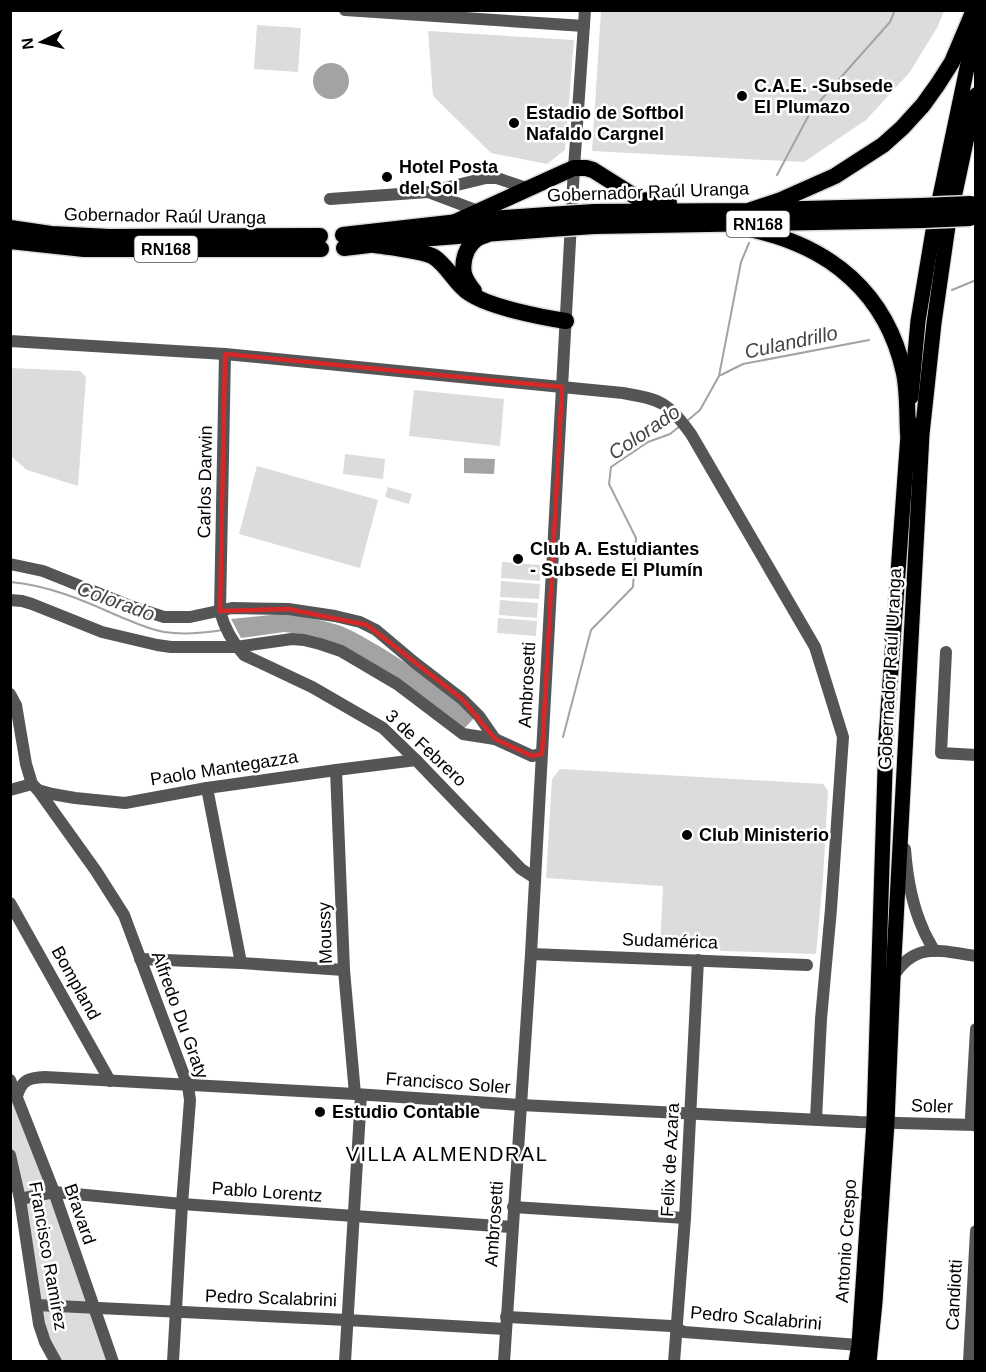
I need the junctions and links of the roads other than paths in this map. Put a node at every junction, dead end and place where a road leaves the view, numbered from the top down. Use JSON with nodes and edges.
{"nodes":[{"id":1,"x":345,"y":10,"type":"edge"},
{"id":2,"x":585,"y":10,"type":"edge"},
{"id":3,"x":974,"y":10,"type":"edge"},
{"id":4,"x":975,"y":25,"type":"edge"},
{"id":5,"x":584,"y":26,"type":"junction"},
{"id":6,"x":975,"y":95,"type":"edge"},
{"id":7,"x":975,"y":109,"type":"edge"},
{"id":8,"x":968,"y":129,"type":"junction"},
{"id":9,"x":574,"y":168,"type":"junction"},
{"id":10,"x":526,"y":189,"type":"junction"},
{"id":11,"x":428,"y":192,"type":"junction"},
{"id":12,"x":330,"y":199,"type":"dead end"},
{"id":13,"x":478,"y":211,"type":"junction"},
{"id":14,"x":748,"y":211,"type":"junction"},
{"id":15,"x":973,"y":211,"type":"edge"},
{"id":16,"x":707,"y":212,"type":"junction"},
{"id":17,"x":922,"y":213,"type":"junction"},
{"id":18,"x":594,"y":219,"type":"junction"},
{"id":19,"x":453,"y":223,"type":"junction"},
{"id":20,"x":499,"y":225,"type":"junction"},
{"id":21,"x":729,"y":225,"type":"junction"},
{"id":22,"x":10,"y":228,"type":"edge"},
{"id":23,"x":10,"y":241,"type":"edge"},
{"id":24,"x":375,"y":245,"type":"junction"},
{"id":25,"x":486,"y":302,"type":"junction"},
{"id":26,"x":566,"y":321,"type":"junction"},
{"id":27,"x":10,"y":341,"type":"edge"},
{"id":28,"x":225,"y":354,"type":"junction"},
{"id":29,"x":562,"y":387,"type":"junction"},
{"id":30,"x":908,"y":433,"type":"junction"},
{"id":31,"x":10,"y":564,"type":"edge"},
{"id":32,"x":10,"y":600,"type":"edge"},
{"id":33,"x":221,"y":615,"type":"junction"},
{"id":34,"x":234,"y":643,"type":"junction"},
{"id":35,"x":946,"y":652,"type":"dead end"},
{"id":36,"x":10,"y":694,"type":"edge"},
{"id":37,"x":495,"y":739,"type":"junction"},
{"id":38,"x":542,"y":754,"type":"junction"},
{"id":39,"x":975,"y":755,"type":"edge"},
{"id":40,"x":416,"y":760,"type":"junction"},
{"id":41,"x":336,"y":770,"type":"junction"},
{"id":42,"x":35,"y":787,"type":"junction"},
{"id":43,"x":207,"y":788,"type":"junction"},
{"id":44,"x":10,"y":790,"type":"edge"},
{"id":45,"x":75,"y":798,"type":"junction"},
{"id":46,"x":902,"y":819,"type":"junction"},
{"id":47,"x":59,"y":820,"type":"junction"},
{"id":48,"x":535,"y":878,"type":"junction"},
{"id":49,"x":10,"y":903,"type":"edge"},
{"id":50,"x":934,"y":951,"type":"junction"},
{"id":51,"x":531,"y":954,"type":"junction"},
{"id":52,"x":975,"y":956,"type":"edge"},
{"id":53,"x":140,"y":959,"type":"junction"},
{"id":54,"x":698,"y":960,"type":"junction"},
{"id":55,"x":241,"y":963,"type":"junction"},
{"id":56,"x":807,"y":965,"type":"dead end"},
{"id":57,"x":344,"y":970,"type":"junction"},
{"id":58,"x":893,"y":977,"type":"junction"},
{"id":59,"x":975,"y":1029,"type":"edge"},
{"id":60,"x":10,"y":1080,"type":"edge"},
{"id":61,"x":110,"y":1081,"type":"junction"},
{"id":62,"x":188,"y":1086,"type":"junction"},
{"id":63,"x":358,"y":1095,"type":"junction"},
{"id":64,"x":17,"y":1096,"type":"junction"},
{"id":65,"x":521,"y":1106,"type":"junction"},
{"id":66,"x":691,"y":1114,"type":"junction"},
{"id":67,"x":816,"y":1119,"type":"junction"},
{"id":68,"x":880,"y":1122,"type":"junction"},
{"id":69,"x":975,"y":1125,"type":"edge"},
{"id":70,"x":10,"y":1155,"type":"edge"},
{"id":71,"x":54,"y":1192,"type":"junction"},
{"id":72,"x":20,"y":1199,"type":"junction"},
{"id":73,"x":182,"y":1204,"type":"junction"},
{"id":74,"x":513,"y":1207,"type":"junction"},
{"id":75,"x":353,"y":1215,"type":"junction"},
{"id":76,"x":685,"y":1218,"type":"junction"},
{"id":77,"x":512,"y":1227,"type":"junction"},
{"id":78,"x":975,"y":1231,"type":"edge"},
{"id":79,"x":36,"y":1305,"type":"junction"},
{"id":80,"x":94,"y":1308,"type":"junction"},
{"id":81,"x":176,"y":1312,"type":"junction"},
{"id":82,"x":347,"y":1320,"type":"junction"},
{"id":83,"x":506,"y":1323,"type":"junction"},
{"id":84,"x":677,"y":1329,"type":"junction"},
{"id":85,"x":859,"y":1346,"type":"junction"},
{"id":86,"x":56,"y":1362,"type":"edge"},
{"id":87,"x":113,"y":1362,"type":"edge"},
{"id":88,"x":173,"y":1362,"type":"edge"},
{"id":89,"x":345,"y":1362,"type":"edge"},
{"id":90,"x":504,"y":1362,"type":"edge"},
{"id":91,"x":674,"y":1362,"type":"edge"},
{"id":92,"x":856,"y":1362,"type":"edge"},
{"id":93,"x":869,"y":1362,"type":"edge"},
{"id":94,"x":969,"y":1362,"type":"edge"}],
"edges":[{"from":1,"to":5,"type":"street"},
{"from":2,"to":5,"type":"street","name":"Ambrosetti"},
{"from":3,"to":14,"type":"highway","name":"Gobernador Raúl Uranga","number":"RN168"},
{"from":4,"to":30,"type":"main road","name":"Gobernador Raúl Uranga"},
{"from":5,"to":9,"type":"street","name":"Ambrosetti"},
{"from":6,"to":8,"type":"main road","name":"Gobernador Raúl Uranga"},
{"from":7,"to":8,"type":"highway"},
{"from":8,"to":46,"type":"main road","name":"Gobernador Raúl Uranga"},
{"from":9,"to":10,"type":"highway"},
{"from":9,"to":16,"type":"highway"},
{"from":9,"to":26,"type":"street","name":"Ambrosetti"},
{"from":10,"to":11,"type":"street"},
{"from":10,"to":13,"type":"highway"},
{"from":11,"to":12,"type":"street"},
{"from":11,"to":13,"type":"street"},
{"from":13,"to":19,"type":"highway"},
{"from":13,"to":20,"type":"street"},
{"from":14,"to":16,"type":"highway","name":"Gobernador Raúl Uranga","number":"RN168"},
{"from":14,"to":17,"type":"highway"},
{"from":15,"to":17,"type":"highway","bridge":true},
{"from":16,"to":18,"type":"highway","name":"Gobernador Raúl Uranga","number":"RN168"},
{"from":17,"to":21,"type":"highway","name":"Gobernador Raúl Uranga","number":"RN168"},
{"from":18,"to":20,"type":"highway","name":"Gobernador Raúl Uranga","number":"RN168","bridge":true},
{"from":18,"to":21,"type":"highway","name":"Gobernador Raúl Uranga","number":"RN168"},
{"from":19,"to":20,"type":"highway","name":"Gobernador Raúl Uranga","number":"RN168"},
{"from":19,"to":24,"type":"highway","name":"Gobernador Raúl Uranga","number":"RN168"},
{"from":20,"to":24,"type":"highway","name":"Gobernador Raúl Uranga","number":"RN168"},
{"from":20,"to":25,"type":"highway"},
{"from":21,"to":30,"type":"highway"},
{"from":22,"to":23,"type":"highway","name":"Gobernador Raúl Uranga","number":"RN168"},
{"from":24,"to":25,"type":"highway"},
{"from":25,"to":26,"type":"highway"},
{"from":26,"to":29,"type":"street","name":"Ambrosetti"},
{"from":27,"to":28,"type":"street"},
{"from":28,"to":29,"type":"street"},
{"from":28,"to":33,"type":"street","name":"Carlos Darwin"},
{"from":29,"to":38,"type":"street","name":"Ambrosetti"},
{"from":29,"to":67,"type":"street"},
{"from":30,"to":68,"type":"main road","name":"Gobernador Raúl Uranga"},
{"from":31,"to":33,"type":"street"},
{"from":32,"to":34,"type":"street"},
{"from":33,"to":34,"type":"street"},
{"from":33,"to":37,"type":"street"},
{"from":34,"to":37,"type":"street"},
{"from":34,"to":40,"type":"street","name":"3 de Febrero"},
{"from":35,"to":39,"type":"street"},
{"from":36,"to":42,"type":"street"},
{"from":37,"to":38,"type":"street"},
{"from":38,"to":48,"type":"street","name":"Ambrosetti"},
{"from":40,"to":41,"type":"street","name":"Paolo Mantegazza"},
{"from":40,"to":48,"type":"street","name":"3 de Febrero"},
{"from":41,"to":43,"type":"street","name":"Paolo Mantegazza"},
{"from":41,"to":57,"type":"street","name":"Moussy"},
{"from":42,"to":44,"type":"street","name":"Paolo Mantegazza"},
{"from":42,"to":45,"type":"street","name":"Paolo Mantegazza"},
{"from":42,"to":47,"type":"street","name":"Alfredo Du Graty"},
{"from":43,"to":45,"type":"street","name":"Paolo Mantegazza"},
{"from":43,"to":55,"type":"street"},
{"from":45,"to":47,"type":"street"},
{"from":46,"to":50,"type":"street"},
{"from":46,"to":58,"type":"main road","name":"Gobernador Raúl Uranga"},
{"from":47,"to":53,"type":"street","name":"Alfredo Du Graty"},
{"from":48,"to":51,"type":"street","name":"Ambrosetti"},
{"from":49,"to":61,"type":"street","name":"Bompland"},
{"from":50,"to":52,"type":"street"},
{"from":50,"to":58,"type":"street"},
{"from":51,"to":54,"type":"street","name":"Sudamérica"},
{"from":51,"to":65,"type":"street","name":"Ambrosetti"},
{"from":53,"to":55,"type":"street"},
{"from":53,"to":62,"type":"street","name":"Alfredo Du Graty"},
{"from":54,"to":56,"type":"street","name":"Sudamérica"},
{"from":54,"to":66,"type":"street","name":"Felix de Azara"},
{"from":55,"to":57,"type":"street"},
{"from":57,"to":63,"type":"street","name":"Moussy"},
{"from":58,"to":68,"type":"main road","name":"Gobernador Raúl Uranga"},
{"from":59,"to":69,"type":"street"},
{"from":60,"to":64,"type":"street","name":"Bravard"},
{"from":61,"to":62,"type":"street","name":"Francisco Soler"},
{"from":61,"to":64,"type":"street","name":"Francisco Soler"},
{"from":62,"to":63,"type":"street","name":"Francisco Soler"},
{"from":62,"to":73,"type":"street","name":"Alfredo Du Graty"},
{"from":63,"to":65,"type":"street","name":"Francisco Soler"},
{"from":63,"to":75,"type":"street","name":"Moussy"},
{"from":64,"to":71,"type":"street","name":"Bravard"},
{"from":65,"to":66,"type":"street","name":"Francisco Soler"},
{"from":65,"to":74,"type":"street","name":"Ambrosetti"},
{"from":66,"to":67,"type":"street","name":"Francisco Soler"},
{"from":66,"to":76,"type":"street","name":"Felix de Azara"},
{"from":67,"to":68,"type":"street","name":"Francisco Soler"},
{"from":68,"to":69,"type":"street","name":"Soler"},
{"from":68,"to":85,"type":"main road","name":"Antonio Crespo"},
{"from":68,"to":93,"type":"main road","name":"Antonio Crespo"},
{"from":70,"to":72,"type":"street","name":"Francisco Ramírez"},
{"from":71,"to":72,"type":"street","name":"Pablo Lorentz"},
{"from":71,"to":73,"type":"street","name":"Pablo Lorentz"},
{"from":71,"to":80,"type":"street","name":"Bravard"},
{"from":72,"to":79,"type":"street","name":"Francisco Ramírez"},
{"from":73,"to":75,"type":"street","name":"Pablo Lorentz"},
{"from":73,"to":81,"type":"street","name":"Alfredo Du Graty"},
{"from":74,"to":76,"type":"street"},
{"from":74,"to":77,"type":"street","name":"Ambrosetti"},
{"from":75,"to":77,"type":"street","name":"Pablo Lorentz"},
{"from":75,"to":82,"type":"street","name":"Moussy"},
{"from":76,"to":84,"type":"street","name":"Felix de Azara"},
{"from":77,"to":83,"type":"street","name":"Ambrosetti"},
{"from":78,"to":94,"type":"street","name":"Candiotti"},
{"from":79,"to":80,"type":"street","name":"Pedro Scalabrini"},
{"from":79,"to":86,"type":"street","name":"Francisco Ramírez"},
{"from":80,"to":81,"type":"street","name":"Pedro Scalabrini"},
{"from":80,"to":87,"type":"street","name":"Bravard"},
{"from":81,"to":82,"type":"street","name":"Pedro Scalabrini"},
{"from":81,"to":88,"type":"street","name":"Alfredo Du Graty"},
{"from":82,"to":83,"type":"street","name":"Pedro Scalabrini"},
{"from":82,"to":89,"type":"street","name":"Moussy"},
{"from":83,"to":84,"type":"street","name":"Pedro Scalabrini"},
{"from":83,"to":90,"type":"street","name":"Ambrosetti"},
{"from":84,"to":85,"type":"street","name":"Pedro Scalabrini"},
{"from":84,"to":91,"type":"street","name":"Felix de Azara"},
{"from":85,"to":92,"type":"main road","name":"Antonio Crespo"}]}
